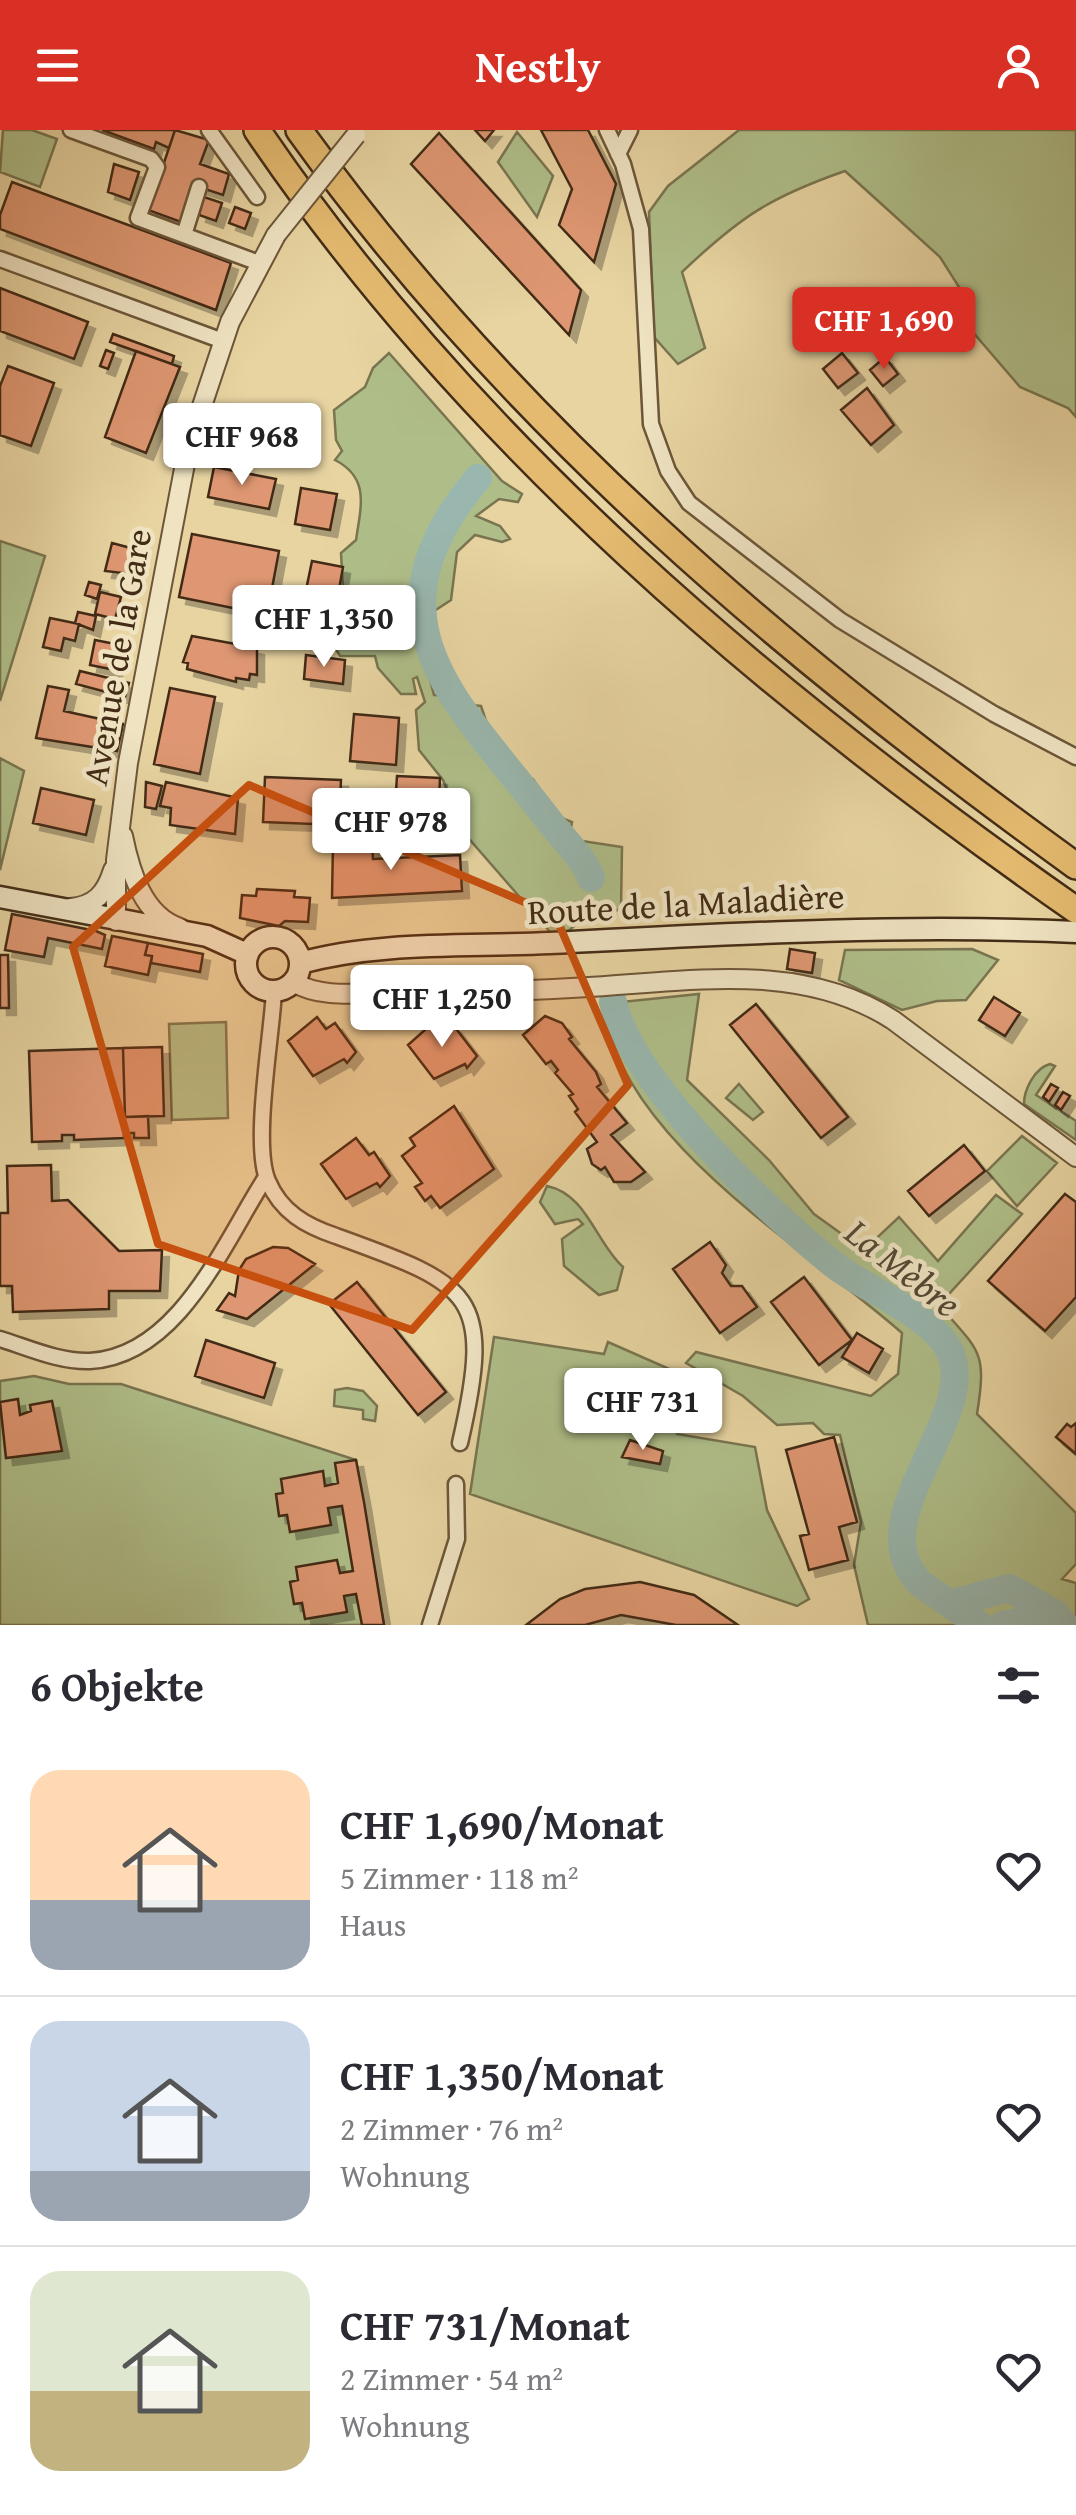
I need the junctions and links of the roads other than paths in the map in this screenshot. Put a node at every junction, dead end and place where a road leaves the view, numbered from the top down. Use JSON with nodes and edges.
{"nodes":[{"id":1,"x":71,"y":130,"type":"edge"},
{"id":2,"x":209,"y":130,"type":"edge"},
{"id":3,"x":257,"y":130,"type":"edge"},
{"id":4,"x":299,"y":130,"type":"edge"},
{"id":5,"x":607,"y":130,"type":"edge"},
{"id":6,"x":630,"y":130,"type":"edge"},
{"id":7,"x":358,"y":132,"type":"edge"},
{"id":8,"x":618,"y":154,"type":"junction"},
{"id":9,"x":199,"y":187,"type":"dead end"},
{"id":10,"x":257,"y":196,"type":"dead end"},
{"id":11,"x":184,"y":234,"type":"junction"},
{"id":12,"x":0,"y":259,"type":"edge"},
{"id":13,"x":259,"y":263,"type":"junction"},
{"id":14,"x":223,"y":341,"type":"junction"},
{"id":15,"x":1076,"y":757,"type":"edge"},
{"id":16,"x":122,"y":826,"type":"junction"},
{"id":17,"x":116,"y":860,"type":"junction"},
{"id":18,"x":1076,"y":866,"type":"edge"},
{"id":19,"x":0,"y":898,"type":"edge"},
{"id":20,"x":59,"y":909,"type":"junction"},
{"id":21,"x":1076,"y":910,"type":"edge"},
{"id":22,"x":116,"y":921,"type":"junction"},
{"id":23,"x":1076,"y":932,"type":"edge"},
{"id":24,"x":207,"y":936,"type":"junction"},
{"id":25,"x":247,"y":954,"type":"junction"},
{"id":26,"x":289,"y":979,"type":"junction"},
{"id":27,"x":1076,"y":1157,"type":"edge"},
{"id":28,"x":266,"y":1178,"type":"junction"},
{"id":29,"x":0,"y":1338,"type":"edge"},
{"id":30,"x":460,"y":1442,"type":"dead end"},
{"id":31,"x":456,"y":1484,"type":"dead end"},
{"id":32,"x":430,"y":1625,"type":"edge"}],
"edges":[{"from":1,"to":11,"type":"street"},
{"from":2,"to":10,"type":"street"},
{"from":3,"to":21,"type":"highway"},
{"from":4,"to":18,"type":"highway"},
{"from":5,"to":8,"type":"street"},
{"from":6,"to":8,"type":"street"},
{"from":7,"to":13,"type":"street","name":"Avenue de la Gare","bridge":true},
{"from":8,"to":15,"type":"street"},
{"from":9,"to":11,"type":"street"},
{"from":11,"to":13,"type":"street"},
{"from":12,"to":14,"type":"street"},
{"from":13,"to":14,"type":"street","name":"Avenue de la Gare"},
{"from":14,"to":16,"type":"street","name":"Avenue de la Gare"},
{"from":16,"to":17,"type":"street","name":"Avenue de la Gare"},
{"from":16,"to":24,"type":"street","name":"Avenue de la Gare"},
{"from":17,"to":20,"type":"street","name":"Avenue de la Gare"},
{"from":17,"to":22,"type":"street","name":"Avenue de la Gare"},
{"from":19,"to":20,"type":"main road"},
{"from":20,"to":22,"type":"main road"},
{"from":22,"to":24,"type":"main road"},
{"from":23,"to":26,"type":"main road","name":"Route de la Maladière"},
{"from":24,"to":25,"type":"main road"},
{"from":25,"to":26,"type":"main road"},
{"from":25,"to":26,"type":"main road"},
{"from":26,"to":27,"type":"street"},
{"from":26,"to":28,"type":"street"},
{"from":28,"to":29,"type":"street"},
{"from":28,"to":30,"type":"street"},
{"from":31,"to":32,"type":"street"}]}
